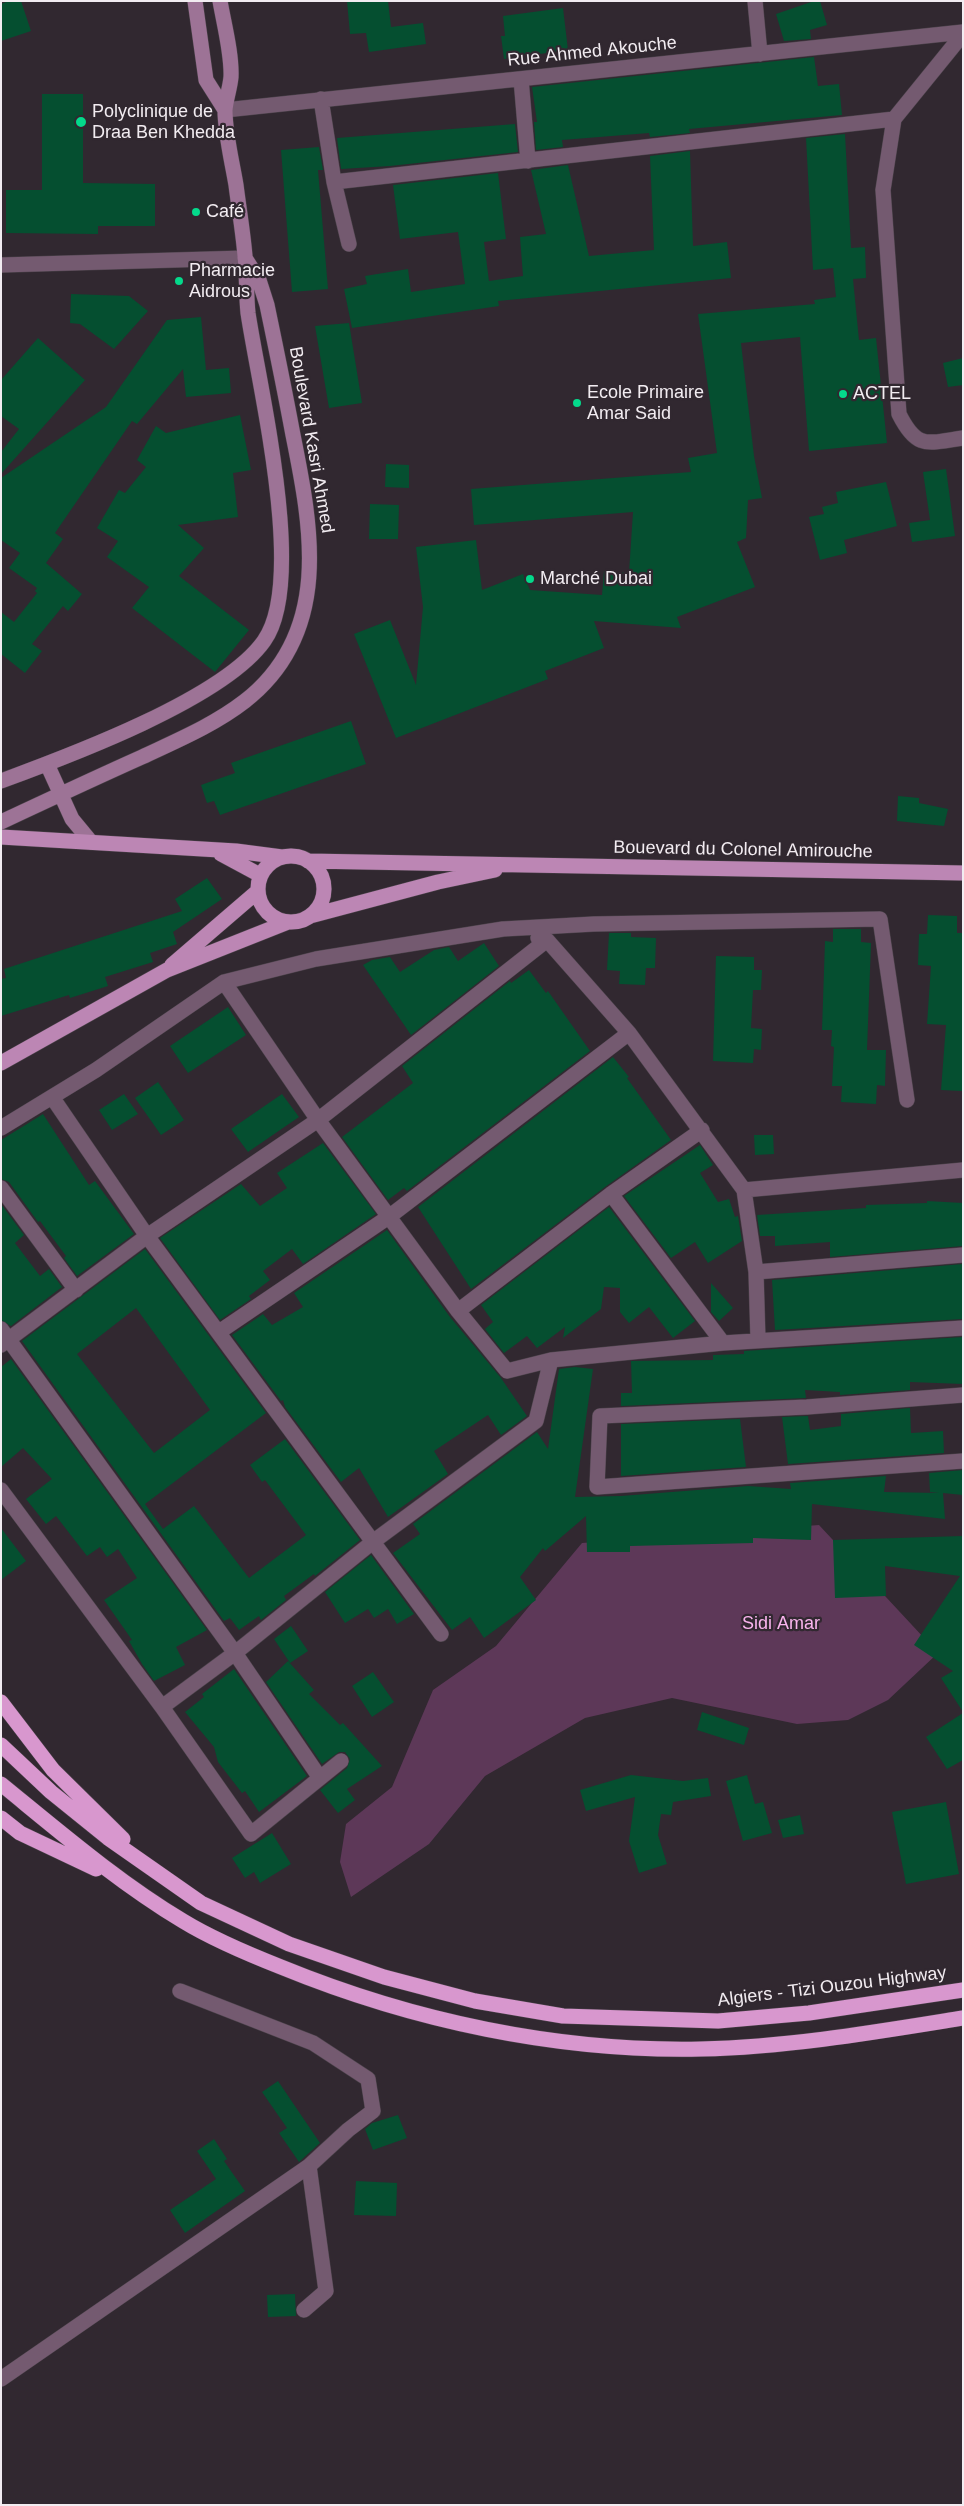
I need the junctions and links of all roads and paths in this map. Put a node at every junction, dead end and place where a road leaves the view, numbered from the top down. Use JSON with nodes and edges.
{"nodes":[{"id":1,"x":195,"y":1,"type":"edge"},
{"id":2,"x":220,"y":1,"type":"edge"},
{"id":3,"x":755,"y":1,"type":"edge"},
{"id":4,"x":963,"y":33,"type":"edge"},
{"id":5,"x":760,"y":54,"type":"junction"},
{"id":6,"x":521,"y":79,"type":"junction"},
{"id":7,"x":321,"y":100,"type":"junction"},
{"id":8,"x":225,"y":110,"type":"junction"},
{"id":9,"x":894,"y":119,"type":"junction"},
{"id":10,"x":528,"y":161,"type":"junction"},
{"id":11,"x":334,"y":182,"type":"junction"},
{"id":12,"x":349,"y":244,"type":"dead end"},
{"id":13,"x":245,"y":258,"type":"junction"},
{"id":14,"x":1,"y":265,"type":"edge"},
{"id":15,"x":963,"y":438,"type":"edge"},
{"id":16,"x":47,"y":764,"type":"junction"},
{"id":17,"x":1,"y":781,"type":"edge"},
{"id":18,"x":62,"y":794,"type":"junction"},
{"id":19,"x":1,"y":822,"type":"edge"},
{"id":20,"x":1,"y":837,"type":"edge"},
{"id":21,"x":91,"y":842,"type":"junction"},
{"id":22,"x":213,"y":850,"type":"junction"},
{"id":23,"x":282,"y":857,"type":"junction"},
{"id":24,"x":308,"y":861,"type":"junction"},
{"id":25,"x":524,"y":864,"type":"junction"},
{"id":26,"x":963,"y":873,"type":"edge"},
{"id":27,"x":260,"y":875,"type":"junction"},
{"id":28,"x":258,"y":891,"type":"junction"},
{"id":29,"x":310,"y":916,"type":"junction"},
{"id":30,"x":288,"y":922,"type":"junction"},
{"id":31,"x":503,"y":929,"type":"junction"},
{"id":32,"x":547,"y":940,"type":"junction"},
{"id":33,"x":167,"y":970,"type":"junction"},
{"id":34,"x":224,"y":982,"type":"junction"},
{"id":35,"x":629,"y":1033,"type":"junction"},
{"id":36,"x":1,"y":1063,"type":"edge"},
{"id":37,"x":52,"y":1097,"type":"junction"},
{"id":38,"x":907,"y":1100,"type":"dead end"},
{"id":39,"x":318,"y":1120,"type":"junction"},
{"id":40,"x":1,"y":1128,"type":"edge"},
{"id":41,"x":702,"y":1130,"type":"junction"},
{"id":42,"x":963,"y":1170,"type":"edge"},
{"id":43,"x":1,"y":1188,"type":"edge"},
{"id":44,"x":744,"y":1190,"type":"junction"},
{"id":45,"x":611,"y":1194,"type":"junction"},
{"id":46,"x":390,"y":1216,"type":"junction"},
{"id":47,"x":147,"y":1236,"type":"junction"},
{"id":48,"x":963,"y":1255,"type":"edge"},
{"id":49,"x":756,"y":1272,"type":"junction"},
{"id":50,"x":76,"y":1290,"type":"junction"},
{"id":51,"x":458,"y":1311,"type":"junction"},
{"id":52,"x":963,"y":1328,"type":"edge"},
{"id":53,"x":219,"y":1332,"type":"junction"},
{"id":54,"x":4,"y":1338,"type":"edge"},
{"id":55,"x":758,"y":1340,"type":"junction"},
{"id":56,"x":723,"y":1343,"type":"junction"},
{"id":57,"x":551,"y":1360,"type":"junction"},
{"id":58,"x":963,"y":1395,"type":"edge"},
{"id":59,"x":963,"y":1461,"type":"edge"},
{"id":60,"x":1,"y":1490,"type":"edge"},
{"id":61,"x":374,"y":1541,"type":"junction"},
{"id":62,"x":441,"y":1634,"type":"dead end"},
{"id":63,"x":235,"y":1653,"type":"junction"},
{"id":64,"x":1,"y":1702,"type":"edge"},
{"id":65,"x":162,"y":1707,"type":"junction"},
{"id":66,"x":1,"y":1745,"type":"edge"},
{"id":67,"x":341,"y":1761,"type":"dead end"},
{"id":68,"x":320,"y":1778,"type":"junction"},
{"id":69,"x":1,"y":1784,"type":"edge"},
{"id":70,"x":1,"y":1818,"type":"edge"},
{"id":71,"x":156,"y":1872,"type":"junction"},
{"id":72,"x":121,"y":1881,"type":"junction"},
{"id":73,"x":963,"y":1990,"type":"edge"},
{"id":74,"x":180,"y":1991,"type":"dead end"},
{"id":75,"x":963,"y":2018,"type":"edge"},
{"id":76,"x":309,"y":2166,"type":"junction"},
{"id":77,"x":304,"y":2310,"type":"dead end"},
{"id":78,"x":1,"y":2379,"type":"edge"}],
"edges":[{"from":1,"to":8,"type":"main road","name":"Boulevard Kasri Ahmed"},
{"from":2,"to":8,"type":"main road","name":"Boulevard Kasri Ahmed"},
{"from":3,"to":5,"type":"street"},
{"from":4,"to":5,"type":"street","name":"Rue Ahmed Akouche"},
{"from":4,"to":9,"type":"street"},
{"from":5,"to":6,"type":"street","name":"Rue Ahmed Akouche"},
{"from":6,"to":7,"type":"street","name":"Rue Ahmed Akouche"},
{"from":6,"to":10,"type":"street"},
{"from":7,"to":8,"type":"street","name":"Rue Ahmed Akouche"},
{"from":7,"to":11,"type":"street"},
{"from":8,"to":13,"type":"main road","name":"Boulevard Kasri Ahmed"},
{"from":9,"to":10,"type":"street"},
{"from":9,"to":15,"type":"street"},
{"from":10,"to":11,"type":"street"},
{"from":11,"to":12,"type":"street"},
{"from":13,"to":14,"type":"street"},
{"from":13,"to":16,"type":"main road","name":"Boulevard Kasri Ahmed"},
{"from":13,"to":18,"type":"main road","name":"Boulevard Kasri Ahmed"},
{"from":16,"to":17,"type":"main road","name":"Boulevard Kasri Ahmed"},
{"from":16,"to":18,"type":"main road"},
{"from":18,"to":19,"type":"main road","name":"Boulevard Kasri Ahmed"},
{"from":18,"to":21,"type":"main road"},
{"from":20,"to":21,"type":"main road"},
{"from":21,"to":22,"type":"main road"},
{"from":22,"to":23,"type":"main road"},
{"from":22,"to":27,"type":"main road"},
{"from":23,"to":24,"type":"main road"},
{"from":23,"to":27,"type":"main road"},
{"from":24,"to":25,"type":"main road","name":"Bouevard du Colonel Amirouche"},
{"from":24,"to":29,"type":"main road"},
{"from":25,"to":26,"type":"main road","name":"Bouevard du Colonel Amirouche"},
{"from":25,"to":29,"type":"main road","name":"Bouevard du Colonel Amirouche"},
{"from":27,"to":28,"type":"main road"},
{"from":28,"to":30,"type":"main road"},
{"from":28,"to":33,"type":"main road"},
{"from":29,"to":30,"type":"main road"},
{"from":30,"to":33,"type":"main road"},
{"from":31,"to":32,"type":"street"},
{"from":31,"to":34,"type":"street"},
{"from":31,"to":38,"type":"street"},
{"from":32,"to":35,"type":"street"},
{"from":32,"to":39,"type":"street"},
{"from":33,"to":36,"type":"main road"},
{"from":34,"to":37,"type":"street"},
{"from":34,"to":39,"type":"street"},
{"from":35,"to":41,"type":"street"},
{"from":35,"to":46,"type":"street"},
{"from":37,"to":40,"type":"street"},
{"from":37,"to":47,"type":"street"},
{"from":39,"to":46,"type":"street"},
{"from":39,"to":47,"type":"street"},
{"from":41,"to":44,"type":"street"},
{"from":41,"to":45,"type":"street"},
{"from":42,"to":44,"type":"street"},
{"from":43,"to":50,"type":"street"},
{"from":44,"to":49,"type":"street"},
{"from":45,"to":51,"type":"street"},
{"from":45,"to":56,"type":"street"},
{"from":46,"to":51,"type":"street"},
{"from":46,"to":53,"type":"street"},
{"from":47,"to":50,"type":"street"},
{"from":47,"to":53,"type":"street"},
{"from":48,"to":49,"type":"street"},
{"from":49,"to":55,"type":"street"},
{"from":50,"to":54,"type":"street"},
{"from":51,"to":57,"type":"street"},
{"from":52,"to":55,"type":"street"},
{"from":53,"to":61,"type":"street"},
{"from":54,"to":63,"type":"street"},
{"from":55,"to":56,"type":"street"},
{"from":56,"to":57,"type":"street"},
{"from":57,"to":61,"type":"street"},
{"from":58,"to":59,"type":"street"},
{"from":60,"to":65,"type":"street"},
{"from":61,"to":62,"type":"street"},
{"from":61,"to":63,"type":"street"},
{"from":63,"to":65,"type":"street"},
{"from":63,"to":68,"type":"street"},
{"from":64,"to":71,"type":"highway"},
{"from":65,"to":68,"type":"street"},
{"from":66,"to":71,"type":"highway","name":"Algiers - Tizi Ouzou Highway"},
{"from":67,"to":68,"type":"street"},
{"from":69,"to":72,"type":"highway"},
{"from":70,"to":72,"type":"highway"},
{"from":71,"to":73,"type":"highway","name":"Algiers - Tizi Ouzou Highway"},
{"from":72,"to":75,"type":"highway"},
{"from":74,"to":76,"type":"street"},
{"from":76,"to":77,"type":"street"},
{"from":76,"to":78,"type":"street"}]}
